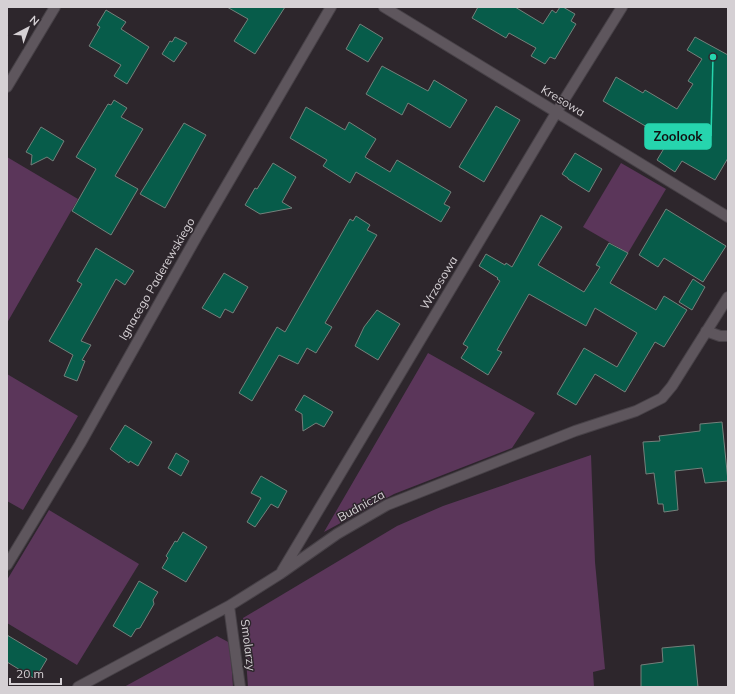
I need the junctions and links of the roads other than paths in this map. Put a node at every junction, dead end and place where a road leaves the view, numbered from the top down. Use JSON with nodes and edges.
{"nodes":[{"id":1,"x":55,"y":7,"type":"edge"},
{"id":2,"x":331,"y":7,"type":"edge"},
{"id":3,"x":384,"y":7,"type":"edge"},
{"id":4,"x":622,"y":7,"type":"edge"},
{"id":5,"x":7,"y":87,"type":"edge"},
{"id":6,"x":556,"y":113,"type":"junction"},
{"id":7,"x":728,"y":217,"type":"edge"},
{"id":8,"x":728,"y":297,"type":"edge"},
{"id":9,"x":706,"y":331,"type":"junction"},
{"id":10,"x":728,"y":336,"type":"edge"},
{"id":11,"x":7,"y":565,"type":"edge"},
{"id":12,"x":280,"y":574,"type":"junction"},
{"id":13,"x":230,"y":606,"type":"junction"},
{"id":14,"x":78,"y":687,"type":"edge"},
{"id":15,"x":240,"y":687,"type":"edge"}],
"edges":[{"from":1,"to":5,"type":"street"},
{"from":2,"to":11,"type":"street","name":"Ignacego Paderewskiego"},
{"from":3,"to":6,"type":"street","name":"Kresowa"},
{"from":4,"to":6,"type":"street","name":"Wrzosowa"},
{"from":6,"to":7,"type":"street","name":"Kresowa"},
{"from":6,"to":12,"type":"street","name":"Wrzosowa"},
{"from":8,"to":9,"type":"street","name":"Budnicza"},
{"from":9,"to":10,"type":"street"},
{"from":9,"to":12,"type":"street","name":"Budnicza"},
{"from":12,"to":13,"type":"street","name":"Budnicza"},
{"from":13,"to":14,"type":"street","name":"Budnicza"},
{"from":13,"to":15,"type":"street","name":"Smolarzy"}]}
